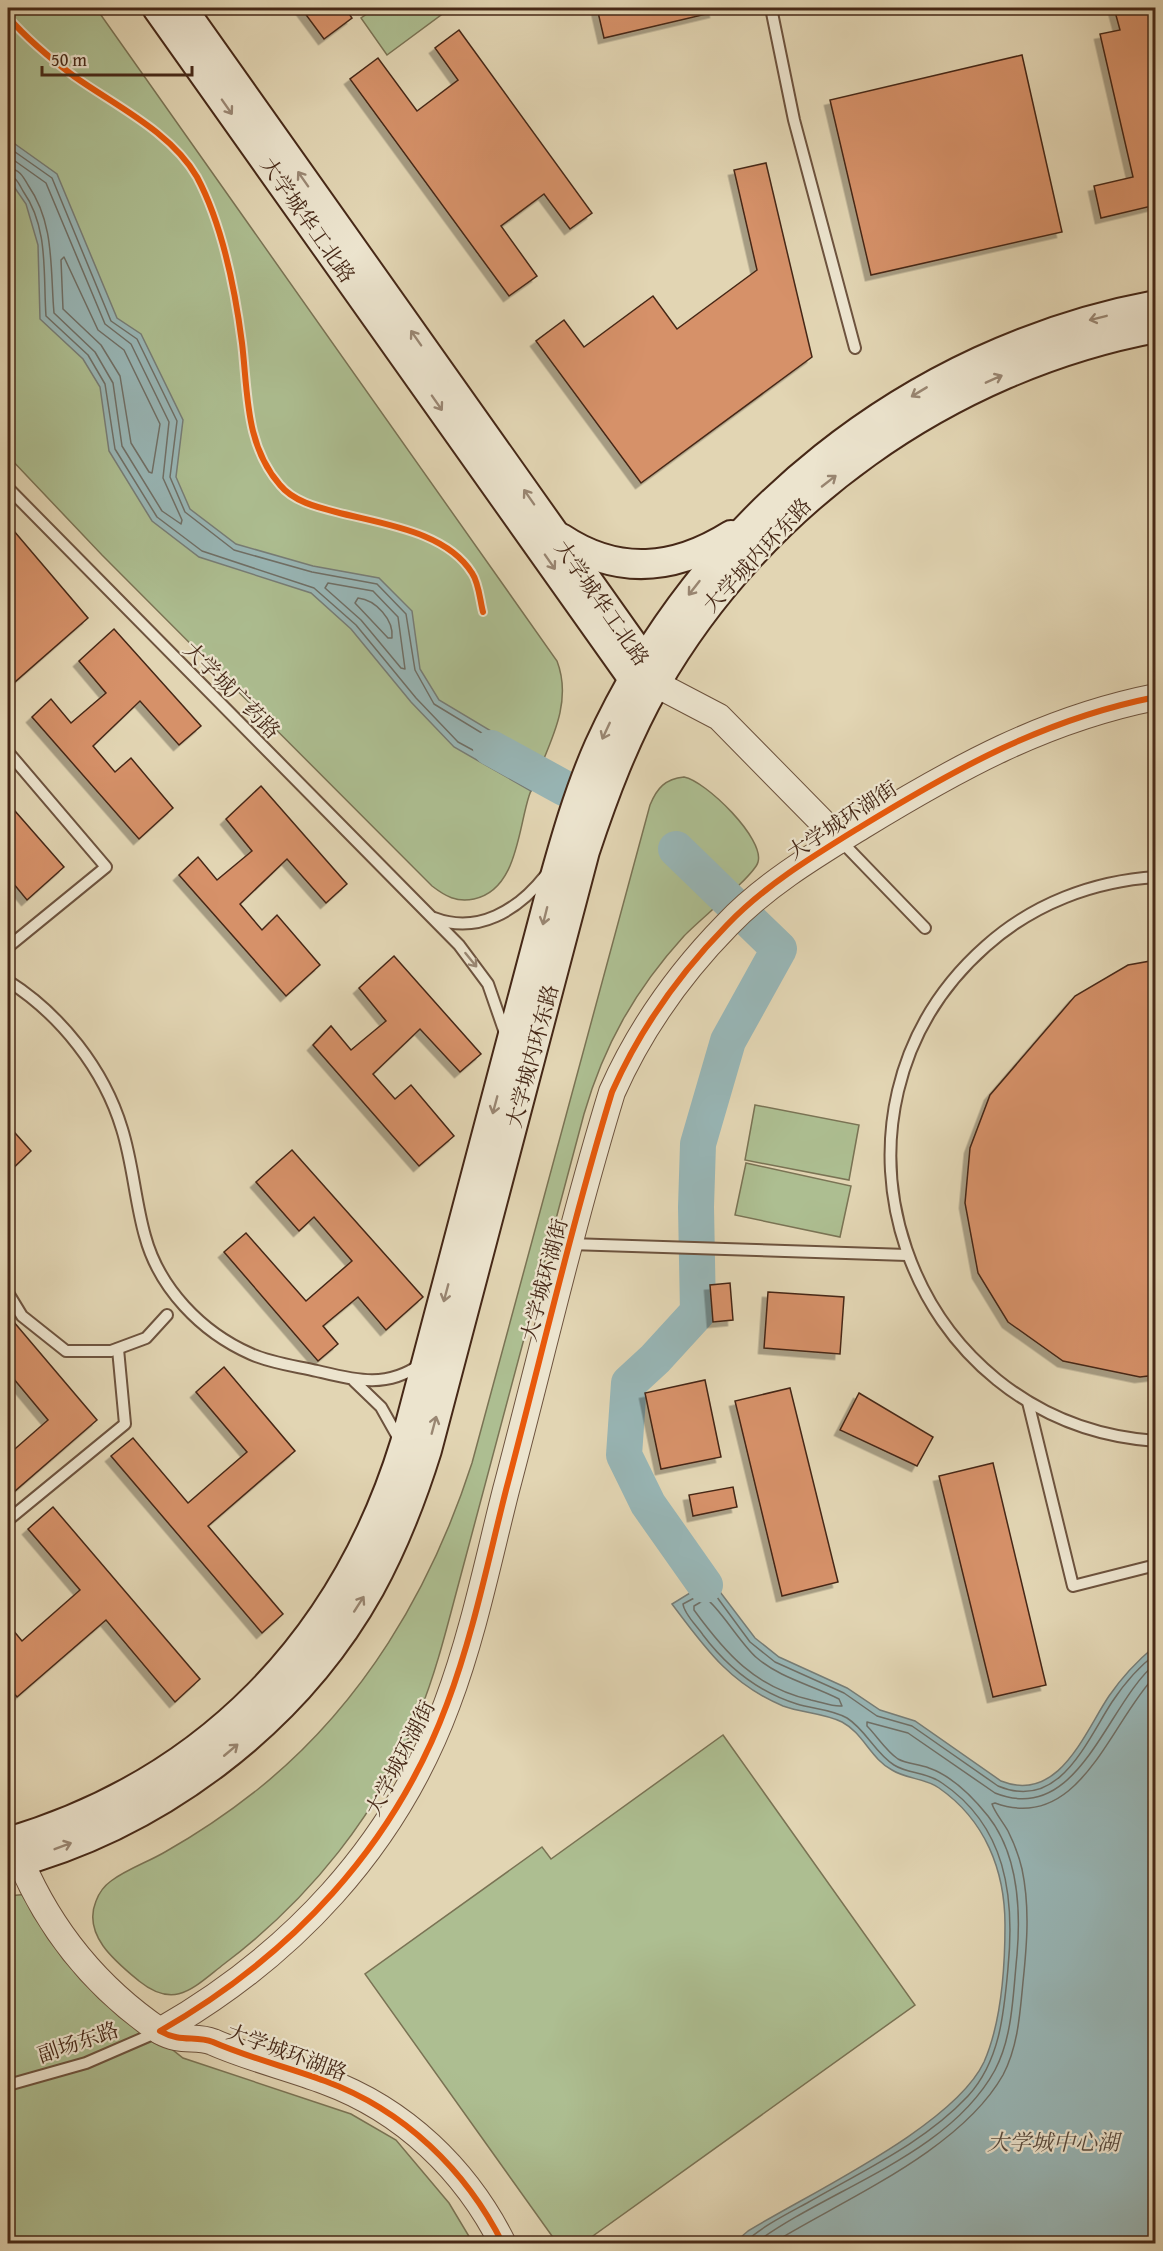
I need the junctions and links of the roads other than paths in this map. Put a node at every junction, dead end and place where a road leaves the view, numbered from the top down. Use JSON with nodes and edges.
{"nodes":[{"id":1,"x":157,"y":8,"type":"edge"},
{"id":2,"x":182,"y":8,"type":"edge"},
{"id":3,"x":771,"y":8,"type":"edge"},
{"id":4,"x":1155,"y":305,"type":"edge"},
{"id":5,"x":1155,"y":328,"type":"edge"},
{"id":6,"x":855,"y":348,"type":"dead end"},
{"id":7,"x":8,"y":488,"type":"edge"},
{"id":8,"x":748,"y":524,"type":"junction"},
{"id":9,"x":554,"y":533,"type":"junction"},
{"id":10,"x":644,"y":674,"type":"junction"},
{"id":11,"x":1155,"y":697,"type":"edge"},
{"id":12,"x":8,"y":752,"type":"edge"},
{"id":13,"x":840,"y":840,"type":"junction"},
{"id":14,"x":561,"y":855,"type":"junction"},
{"id":15,"x":1155,"y":877,"type":"edge"},
{"id":16,"x":431,"y":917,"type":"junction"},
{"id":17,"x":925,"y":928,"type":"dead end"},
{"id":18,"x":8,"y":947,"type":"edge"},
{"id":19,"x":8,"y":981,"type":"edge"},
{"id":20,"x":508,"y":1057,"type":"junction"},
{"id":21,"x":570,"y":1244,"type":"junction"},
{"id":22,"x":907,"y":1255,"type":"junction"},
{"id":23,"x":8,"y":1295,"type":"edge"},
{"id":24,"x":167,"y":1315,"type":"dead end"},
{"id":25,"x":118,"y":1349,"type":"junction"},
{"id":26,"x":429,"y":1358,"type":"junction"},
{"id":27,"x":354,"y":1381,"type":"junction"},
{"id":28,"x":1028,"y":1402,"type":"junction"},
{"id":29,"x":1155,"y":1441,"type":"edge"},
{"id":30,"x":403,"y":1452,"type":"junction"},
{"id":31,"x":8,"y":1520,"type":"edge"},
{"id":32,"x":1155,"y":1565,"type":"edge"},
{"id":33,"x":11,"y":1848,"type":"edge"},
{"id":34,"x":167,"y":2035,"type":"junction"},
{"id":35,"x":8,"y":2085,"type":"edge"},
{"id":36,"x":503,"y":2244,"type":"edge"}],
"edges":[{"from":1,"to":10,"type":"main road","name":"大学城华工北路","one_way":true},
{"from":9,"to":2,"type":"main road","name":"大学城华工北路","one_way":true},
{"from":3,"to":6,"type":"lane"},
{"from":4,"to":8,"type":"main road","name":"大学城内环东路","one_way":true},
{"from":10,"to":5,"type":"main road","name":"大学城内环东路","one_way":true},
{"from":7,"to":16,"type":"lane","name":"大学城广药路"},
{"from":8,"to":9,"type":"main road"},
{"from":8,"to":10,"type":"main road","name":"大学城内环东路","one_way":true},
{"from":9,"to":10,"type":"main road","name":"大学城华工北路"},
{"from":10,"to":13,"type":"street"},
{"from":10,"to":14,"type":"main road","name":"大学城内环东路","one_way":true},
{"from":33,"to":10,"type":"main road","name":"大学城内环东路","one_way":true},
{"from":11,"to":13,"type":"street","name":"大学城环湖街"},
{"from":12,"to":18,"type":"lane"},
{"from":13,"to":17,"type":"lane"},
{"from":13,"to":21,"type":"street","name":"大学城环湖街"},
{"from":14,"to":16,"type":"lane"},
{"from":14,"to":20,"type":"main road","name":"大学城内环东路","one_way":true},
{"from":15,"to":22,"type":"lane"},
{"from":16,"to":20,"type":"lane","name":"大学城广药路","one_way":true},
{"from":19,"to":27,"type":"lane"},
{"from":20,"to":26,"type":"main road","name":"大学城内环东路","one_way":true},
{"from":21,"to":22,"type":"lane"},
{"from":21,"to":34,"type":"street","name":"大学城环湖街"},
{"from":22,"to":28,"type":"lane"},
{"from":23,"to":25,"type":"lane"},
{"from":24,"to":25,"type":"lane"},
{"from":25,"to":31,"type":"lane"},
{"from":26,"to":27,"type":"lane"},
{"from":26,"to":30,"type":"main road","name":"大学城内环东路"},
{"from":27,"to":30,"type":"lane"},
{"from":28,"to":29,"type":"lane"},
{"from":28,"to":32,"type":"lane"},
{"from":30,"to":33,"type":"main road","name":"大学城内环东路"},
{"from":33,"to":34,"type":"street"},
{"from":34,"to":35,"type":"lane","name":"副场东路"},
{"from":34,"to":36,"type":"street","name":"大学城环湖路"}]}
